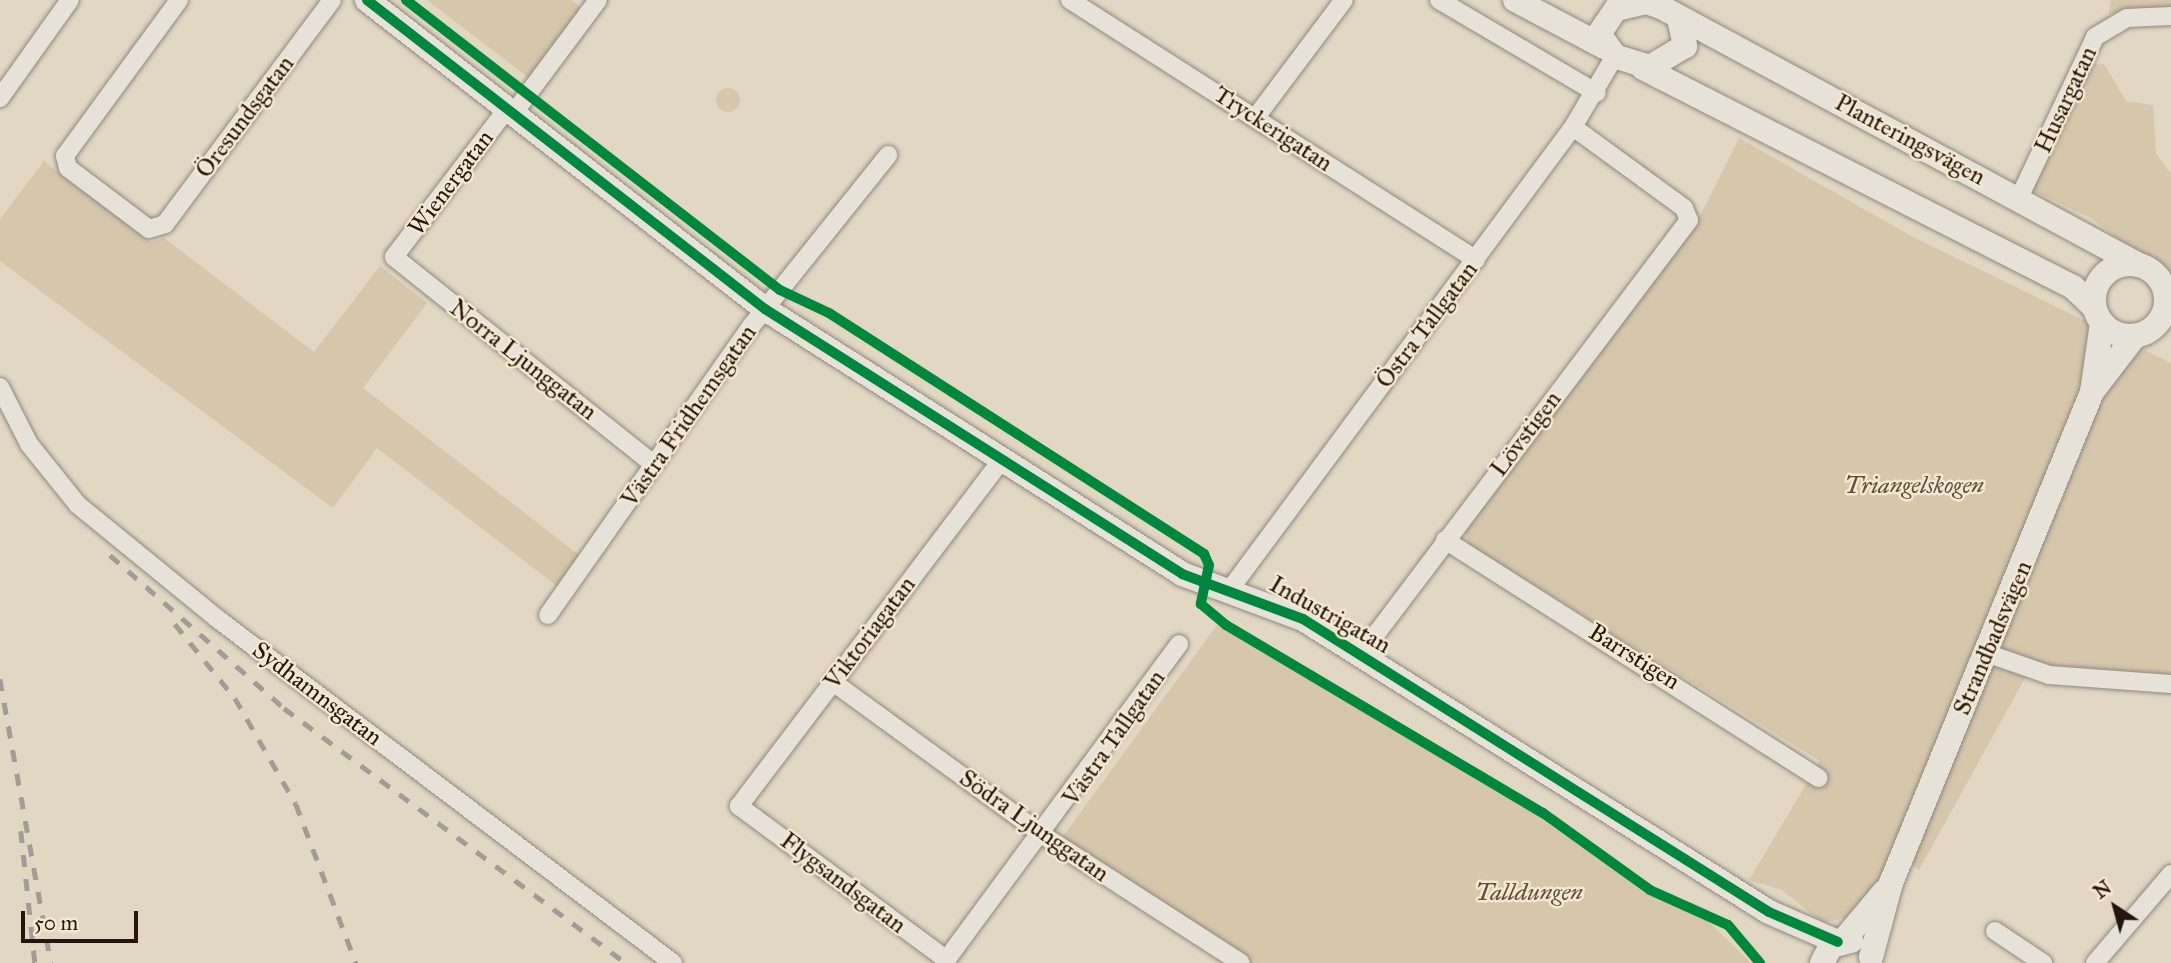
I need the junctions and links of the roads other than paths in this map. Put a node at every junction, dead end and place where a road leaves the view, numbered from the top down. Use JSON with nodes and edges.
{"nodes":[{"id":1,"x":179,"y":0,"type":"edge"},
{"id":2,"x":332,"y":0,"type":"edge"},
{"id":3,"x":367,"y":0,"type":"edge"},
{"id":4,"x":598,"y":0,"type":"edge"},
{"id":5,"x":1070,"y":0,"type":"edge"},
{"id":6,"x":1344,"y":0,"type":"edge"},
{"id":7,"x":1439,"y":0,"type":"edge"},
{"id":8,"x":1516,"y":0,"type":"edge"},
{"id":9,"x":67,"y":1,"type":"edge"},
{"id":10,"x":1659,"y":6,"type":"edge"},
{"id":11,"x":2171,"y":16,"type":"edge"},
{"id":12,"x":1610,"y":52,"type":"junction"},
{"id":13,"x":1643,"y":68,"type":"junction"},
{"id":14,"x":1597,"y":93,"type":"junction"},
{"id":15,"x":0,"y":98,"type":"edge"},
{"id":16,"x":510,"y":111,"type":"junction"},
{"id":17,"x":1256,"y":117,"type":"junction"},
{"id":18,"x":1573,"y":127,"type":"junction"},
{"id":19,"x":888,"y":155,"type":"dead end"},
{"id":20,"x":2019,"y":198,"type":"junction"},
{"id":21,"x":394,"y":257,"type":"joint"},
{"id":22,"x":1476,"y":260,"type":"junction"},
{"id":23,"x":2139,"y":265,"type":"junction"},
{"id":24,"x":2168,"y":291,"type":"edge"},
{"id":25,"x":765,"y":309,"type":"junction"},
{"id":26,"x":2098,"y":315,"type":"junction"},
{"id":27,"x":2153,"y":332,"type":"edge"},
{"id":28,"x":0,"y":387,"type":"edge"},
{"id":29,"x":2092,"y":392,"type":"junction"},
{"id":30,"x":1002,"y":460,"type":"junction"},
{"id":31,"x":652,"y":462,"type":"junction"},
{"id":32,"x":1445,"y":540,"type":"junction"},
{"id":33,"x":1230,"y":588,"type":"junction"},
{"id":34,"x":548,"y":615,"type":"dead end"},
{"id":35,"x":1180,"y":645,"type":"dead end"},
{"id":36,"x":1986,"y":653,"type":"junction"},
{"id":37,"x":1361,"y":654,"type":"junction"},
{"id":38,"x":833,"y":682,"type":"junction"},
{"id":39,"x":2171,"y":684,"type":"edge"},
{"id":40,"x":1819,"y":778,"type":"dead end"},
{"id":41,"x":738,"y":806,"type":"joint"},
{"id":42,"x":1044,"y":836,"type":"junction"},
{"id":43,"x":2171,"y":874,"type":"edge"},
{"id":44,"x":1891,"y":883,"type":"junction"},
{"id":45,"x":1769,"y":912,"type":"junction"},
{"id":46,"x":1995,"y":931,"type":"dead end"},
{"id":47,"x":1840,"y":941,"type":"junction"},
{"id":48,"x":1872,"y":961,"type":"edge"},
{"id":49,"x":946,"y":962,"type":"edge"},
{"id":50,"x":673,"y":963,"type":"edge"},
{"id":51,"x":1241,"y":963,"type":"edge"},
{"id":52,"x":1815,"y":963,"type":"edge"},
{"id":53,"x":1822,"y":963,"type":"edge"},
{"id":54,"x":2043,"y":963,"type":"edge"},
{"id":55,"x":2095,"y":963,"type":"edge"}],
"edges":[{"from":1,"to":2,"type":"street","name":"Öresundsgatan"},
{"from":3,"to":16,"type":"street","name":"Industrigatan"},
{"from":4,"to":16,"type":"street","name":"Wienergatan"},
{"from":5,"to":17,"type":"street","name":"Tryckerigatan"},
{"from":6,"to":17,"type":"street"},
{"from":7,"to":14,"type":"street"},
{"from":8,"to":12,"type":"street"},
{"from":9,"to":15,"type":"street"},
{"from":10,"to":12,"type":"street"},
{"from":10,"to":13,"type":"street"},
{"from":10,"to":20,"type":"street","name":"Planteringsvägen"},
{"from":11,"to":20,"type":"street","name":"Husargatan"},
{"from":12,"to":13,"type":"street"},
{"from":12,"to":14,"type":"street","name":"Östra Tallgatan"},
{"from":13,"to":26,"type":"street"},
{"from":14,"to":18,"type":"street","name":"Östra Tallgatan"},
{"from":16,"to":21,"type":"street","name":"Wienergatan"},
{"from":16,"to":25,"type":"street","name":"Industrigatan"},
{"from":17,"to":22,"type":"street","name":"Tryckerigatan"},
{"from":18,"to":22,"type":"street","name":"Östra Tallgatan"},
{"from":18,"to":32,"type":"street","name":"Lövstigen"},
{"from":19,"to":25,"type":"street","name":"Västra Fridhemsgatan"},
{"from":20,"to":23,"type":"street","name":"Planteringsvägen"},
{"from":21,"to":31,"type":"street","name":"Norra Ljunggatan"},
{"from":22,"to":33,"type":"street","name":"Östra Tallgatan"},
{"from":23,"to":24,"type":"street"},
{"from":23,"to":26,"type":"street"},
{"from":24,"to":27,"type":"street"},
{"from":25,"to":30,"type":"street","name":"Industrigatan"},
{"from":25,"to":31,"type":"street","name":"Västra Fridhemsgatan"},
{"from":26,"to":27,"type":"street"},
{"from":26,"to":29,"type":"street","name":"Strandbadsvägen"},
{"from":27,"to":29,"type":"street","name":"Strandbadsvägen"},
{"from":28,"to":50,"type":"street","name":"Sydhamnsgatan"},
{"from":29,"to":36,"type":"street","name":"Strandbadsvägen"},
{"from":30,"to":33,"type":"street","name":"Industrigatan"},
{"from":30,"to":38,"type":"street","name":"Viktoriagatan"},
{"from":31,"to":34,"type":"street","name":"Västra Fridhemsgatan"},
{"from":32,"to":37,"type":"street","name":"Lövstigen"},
{"from":32,"to":40,"type":"street","name":"Barrstigen"},
{"from":33,"to":37,"type":"street","name":"Industrigatan"},
{"from":35,"to":42,"type":"street","name":"Västra Tallgatan"},
{"from":36,"to":39,"type":"street"},
{"from":36,"to":44,"type":"street","name":"Strandbadsvägen"},
{"from":37,"to":45,"type":"street","name":"Industrigatan"},
{"from":38,"to":41,"type":"street","name":"Viktoriagatan"},
{"from":38,"to":42,"type":"street","name":"Södra Ljunggatan"},
{"from":41,"to":49,"type":"street","name":"Flygsandsgatan"},
{"from":42,"to":49,"type":"street","name":"Västra Tallgatan"},
{"from":42,"to":51,"type":"street","name":"Södra Ljunggatan"},
{"from":43,"to":55,"type":"street"},
{"from":44,"to":47,"type":"street","name":"Strandbadsvägen"},
{"from":44,"to":48,"type":"street","name":"Strandbadsvägen"},
{"from":45,"to":47,"type":"street","name":"Industrigatan"},
{"from":45,"to":52,"type":"street","name":"Industrigatan"},
{"from":46,"to":54,"type":"street"},
{"from":47,"to":48,"type":"street","name":"Strandbadsvägen"},
{"from":47,"to":53,"type":"street","name":"Strandbadsvägen"}]}
